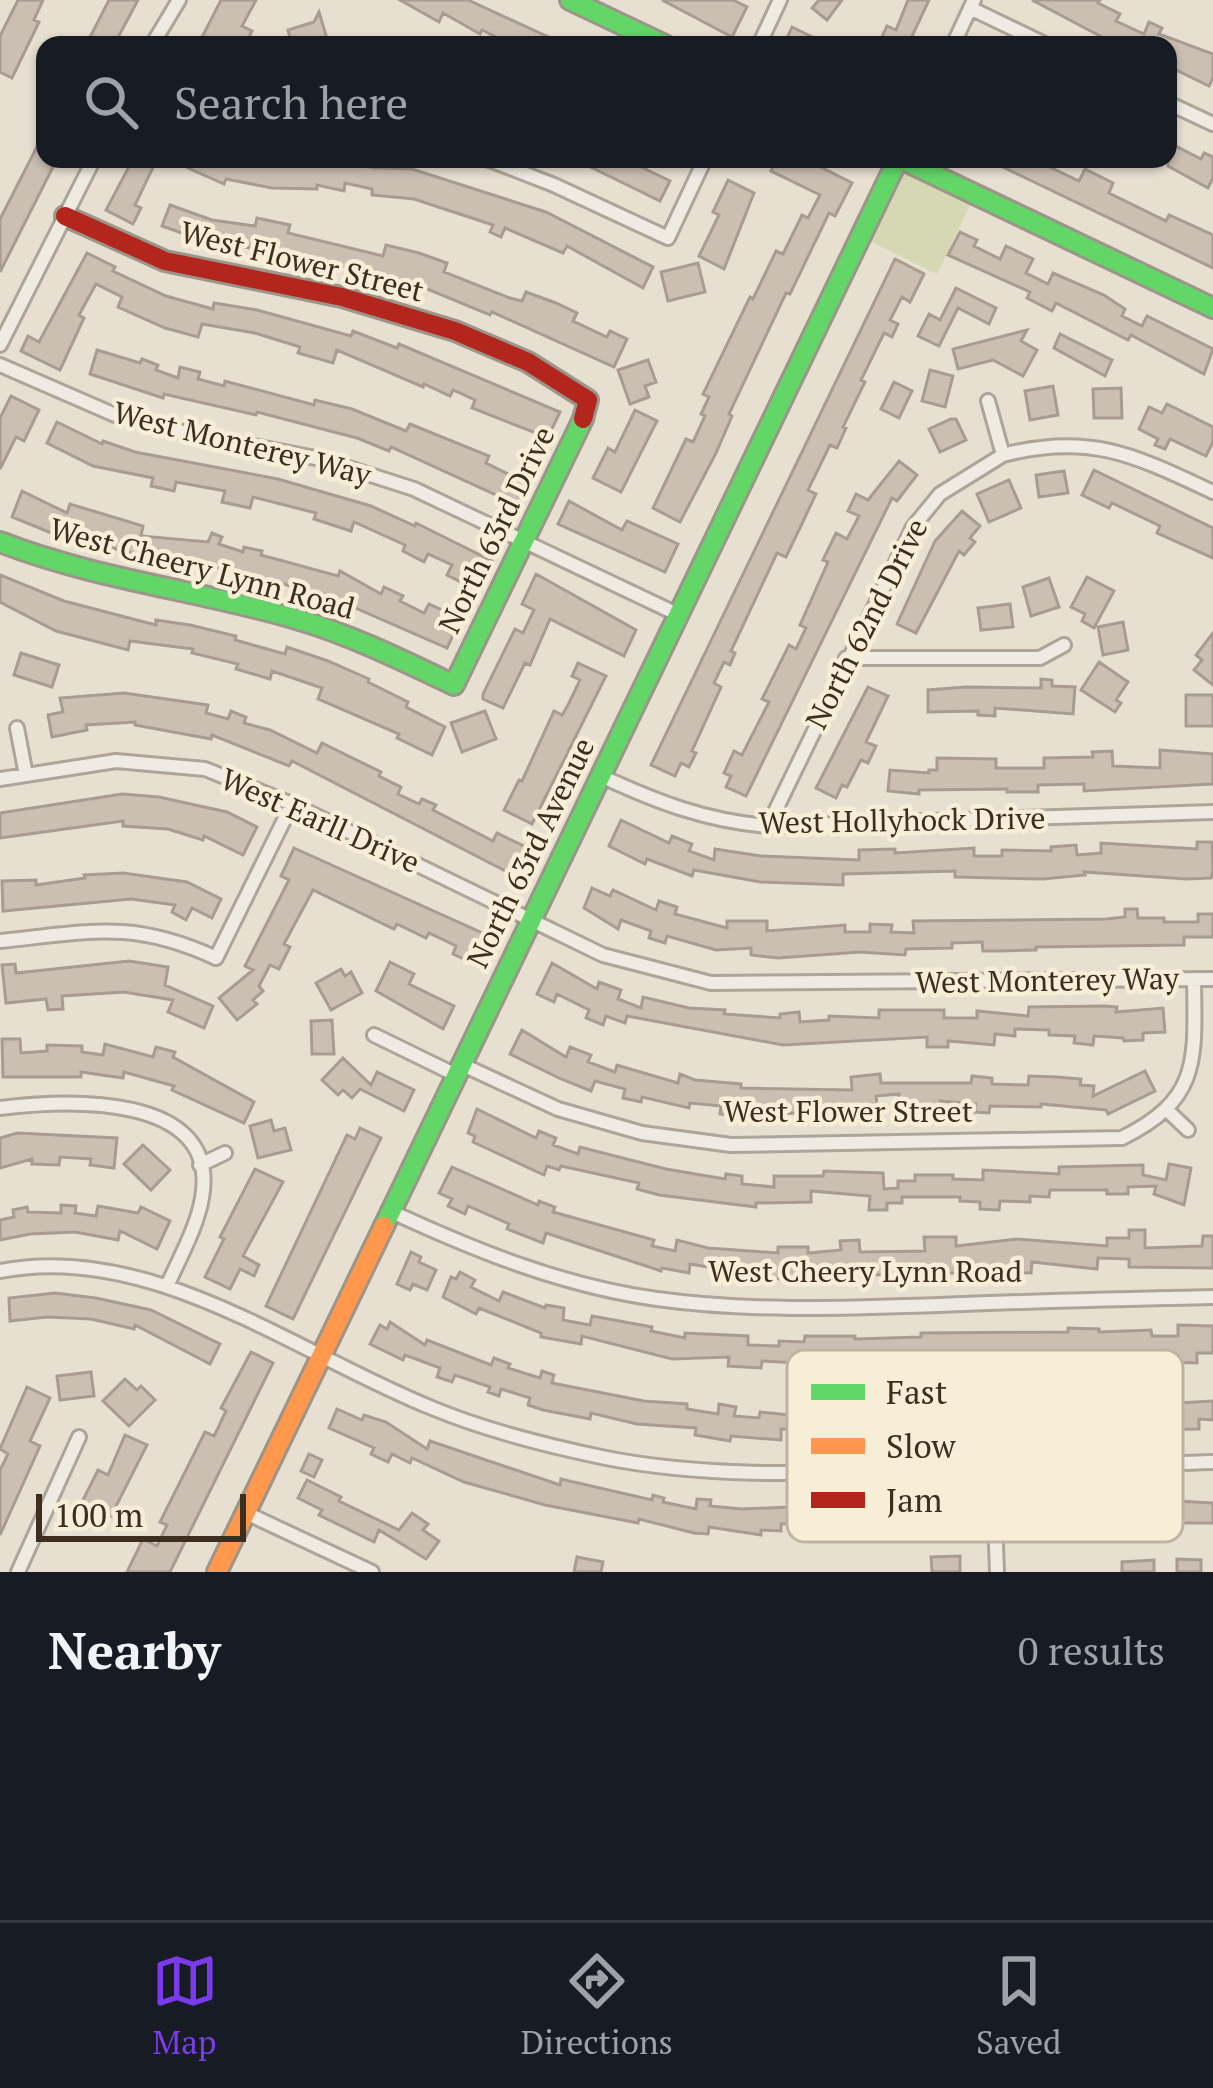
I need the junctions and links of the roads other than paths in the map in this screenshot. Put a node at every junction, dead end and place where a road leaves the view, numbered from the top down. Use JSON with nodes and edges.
{"nodes":[{"id":1,"x":179,"y":0,"type":"edge"},
{"id":2,"x":570,"y":0,"type":"edge"},
{"id":3,"x":779,"y":0,"type":"edge"},
{"id":4,"x":972,"y":4,"type":"edge"},
{"id":5,"x":157,"y":36,"type":"edge"},
{"id":6,"x":646,"y":36,"type":"edge"},
{"id":7,"x":763,"y":36,"type":"edge"},
{"id":8,"x":957,"y":36,"type":"edge"},
{"id":9,"x":1031,"y":36,"type":"edge"},
{"id":10,"x":1177,"y":107,"type":"edge"},
{"id":11,"x":1213,"y":124,"type":"edge"},
{"id":12,"x":89,"y":168,"type":"edge"},
{"id":13,"x":511,"y":168,"type":"edge"},
{"id":14,"x":701,"y":168,"type":"edge"},
{"id":15,"x":895,"y":168,"type":"edge"},
{"id":16,"x":918,"y":168,"type":"edge"},
{"id":17,"x":65,"y":216,"type":"junction"},
{"id":18,"x":1213,"y":308,"type":"edge"},
{"id":19,"x":0,"y":345,"type":"edge"},
{"id":20,"x":0,"y":364,"type":"edge"},
{"id":21,"x":588,"y":400,"type":"joint"},
{"id":22,"x":988,"y":401,"type":"dead end"},
{"id":23,"x":1004,"y":455,"type":"junction"},
{"id":24,"x":1213,"y":492,"type":"edge"},
{"id":25,"x":0,"y":542,"type":"edge"},
{"id":26,"x":525,"y":542,"type":"junction"},
{"id":27,"x":679,"y":615,"type":"junction"},
{"id":28,"x":1064,"y":645,"type":"dead end"},
{"id":29,"x":846,"y":658,"type":"junction"},
{"id":30,"x":454,"y":685,"type":"joint"},
{"id":31,"x":17,"y":728,"type":"dead end"},
{"id":32,"x":26,"y":775,"type":"junction"},
{"id":33,"x":601,"y":776,"type":"junction"},
{"id":34,"x":0,"y":779,"type":"edge"},
{"id":35,"x":292,"y":804,"type":"junction"},
{"id":36,"x":1213,"y":812,"type":"edge"},
{"id":37,"x":768,"y":826,"type":"junction"},
{"id":38,"x":532,"y":920,"type":"junction"},
{"id":39,"x":0,"y":940,"type":"edge"},
{"id":40,"x":1213,"y":979,"type":"edge"},
{"id":41,"x":1194,"y":980,"type":"junction"},
{"id":42,"x":374,"y":1035,"type":"dead end"},
{"id":43,"x":460,"y":1071,"type":"junction"},
{"id":44,"x":0,"y":1108,"type":"edge"},
{"id":45,"x":1167,"y":1110,"type":"junction"},
{"id":46,"x":1188,"y":1130,"type":"dead end"},
{"id":47,"x":225,"y":1153,"type":"dead end"},
{"id":48,"x":200,"y":1165,"type":"junction"},
{"id":49,"x":390,"y":1210,"type":"junction"},
{"id":50,"x":0,"y":1271,"type":"edge"},
{"id":51,"x":168,"y":1284,"type":"junction"},
{"id":52,"x":1213,"y":1297,"type":"edge"},
{"id":53,"x":320,"y":1358,"type":"junction"},
{"id":54,"x":79,"y":1437,"type":"dead end"},
{"id":55,"x":1213,"y":1462,"type":"edge"},
{"id":56,"x":1183,"y":1463,"type":"edge"},
{"id":57,"x":787,"y":1472,"type":"edge"},
{"id":58,"x":246,"y":1513,"type":"junction"},
{"id":59,"x":996,"y":1542,"type":"edge"},
{"id":60,"x":18,"y":1572,"type":"edge"},
{"id":61,"x":217,"y":1572,"type":"edge"},
{"id":62,"x":372,"y":1572,"type":"edge"},
{"id":63,"x":997,"y":1572,"type":"edge"}],
"edges":[{"from":1,"to":5,"type":"street"},
{"from":2,"to":6,"type":"street"},
{"from":3,"to":7,"type":"street"},
{"from":4,"to":8,"type":"street"},
{"from":4,"to":9,"type":"street"},
{"from":10,"to":11,"type":"street"},
{"from":12,"to":17,"type":"street"},
{"from":13,"to":14,"type":"street"},
{"from":15,"to":27,"type":"street","name":"North 63rd Avenue"},
{"from":16,"to":18,"type":"street"},
{"from":17,"to":19,"type":"street"},
{"from":17,"to":21,"type":"street","name":"West Flower Street"},
{"from":20,"to":26,"type":"street","name":"West Monterey Way"},
{"from":21,"to":26,"type":"street","name":"North 63rd Drive"},
{"from":22,"to":23,"type":"street"},
{"from":23,"to":24,"type":"street"},
{"from":23,"to":29,"type":"street","name":"North 62nd Drive"},
{"from":25,"to":30,"type":"street","name":"West Cheery Lynn Road"},
{"from":26,"to":27,"type":"street","name":"West Monterey Way"},
{"from":26,"to":30,"type":"street","name":"North 63rd Drive"},
{"from":27,"to":33,"type":"street","name":"North 63rd Avenue"},
{"from":28,"to":29,"type":"street"},
{"from":29,"to":37,"type":"street","name":"North 62nd Drive"},
{"from":31,"to":32,"type":"street"},
{"from":32,"to":34,"type":"street","name":"West Earll Drive"},
{"from":32,"to":35,"type":"street","name":"West Earll Drive"},
{"from":33,"to":37,"type":"street","name":"West Hollyhock Drive"},
{"from":33,"to":38,"type":"street","name":"North 63rd Avenue"},
{"from":35,"to":38,"type":"street","name":"West Earll Drive"},
{"from":35,"to":39,"type":"street"},
{"from":36,"to":37,"type":"street","name":"West Hollyhock Drive"},
{"from":38,"to":41,"type":"street","name":"West Monterey Way"},
{"from":38,"to":43,"type":"street","name":"North 63rd Avenue"},
{"from":40,"to":41,"type":"street","name":"West Monterey Way"},
{"from":41,"to":45,"type":"street"},
{"from":42,"to":43,"type":"street","name":"West Flower Street"},
{"from":43,"to":45,"type":"street","name":"West Flower Street"},
{"from":43,"to":49,"type":"street","name":"North 63rd Avenue"},
{"from":44,"to":48,"type":"street"},
{"from":45,"to":46,"type":"street"},
{"from":47,"to":48,"type":"street"},
{"from":48,"to":51,"type":"street"},
{"from":49,"to":52,"type":"street","name":"West Cheery Lynn Road"},
{"from":49,"to":53,"type":"street","name":"North 63rd Avenue"},
{"from":50,"to":51,"type":"street"},
{"from":51,"to":53,"type":"street"},
{"from":53,"to":57,"type":"street"},
{"from":53,"to":58,"type":"street","name":"North 63rd Avenue"},
{"from":54,"to":60,"type":"street"},
{"from":55,"to":56,"type":"street"},
{"from":58,"to":61,"type":"street","name":"North 63rd Avenue"},
{"from":58,"to":62,"type":"street"},
{"from":59,"to":63,"type":"street"}]}
